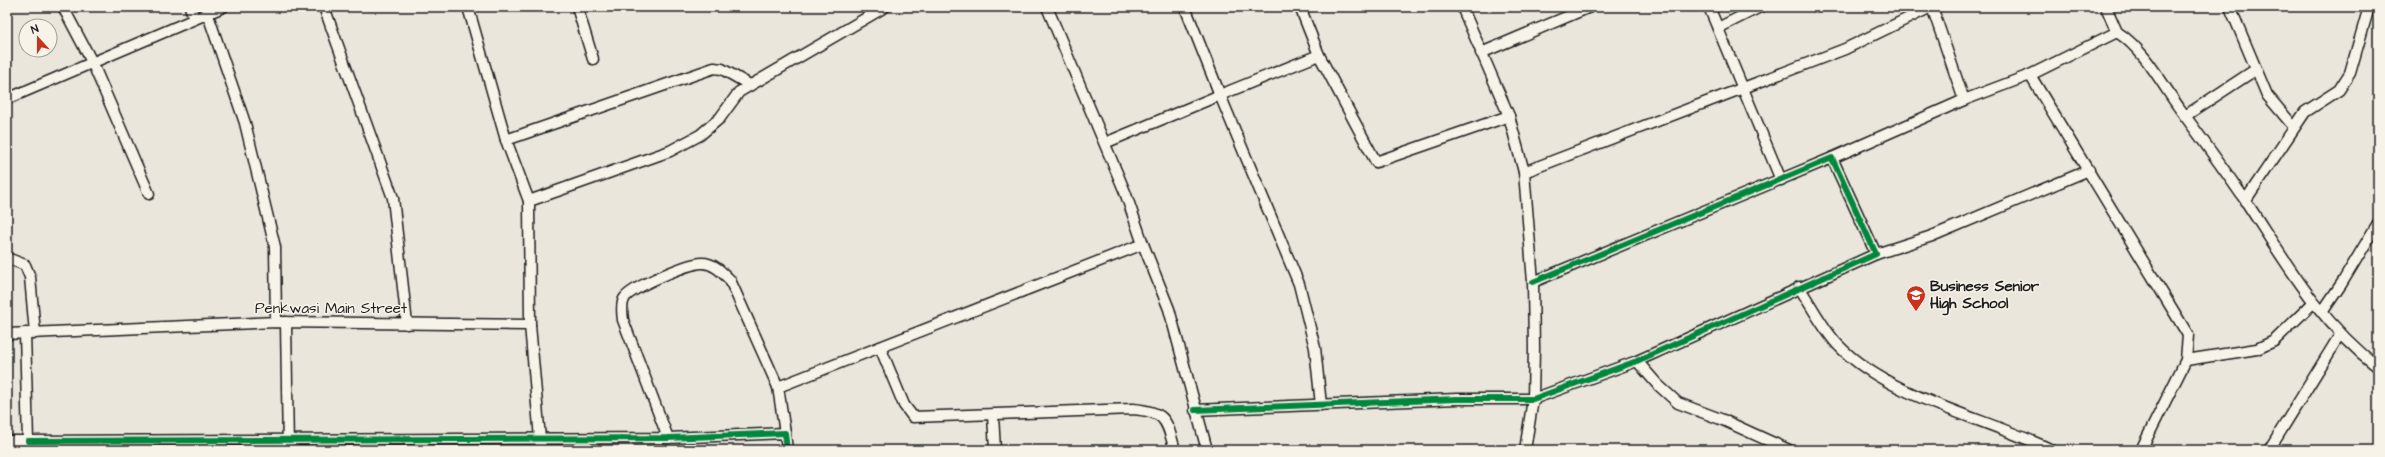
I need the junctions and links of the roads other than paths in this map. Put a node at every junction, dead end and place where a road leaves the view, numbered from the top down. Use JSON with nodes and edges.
{"nodes":[{"id":1,"x":63,"y":7,"type":"edge"},
{"id":2,"x":190,"y":7,"type":"edge"},
{"id":3,"x":223,"y":7,"type":"edge"},
{"id":4,"x":324,"y":7,"type":"edge"},
{"id":5,"x":468,"y":7,"type":"edge"},
{"id":6,"x":577,"y":7,"type":"edge"},
{"id":7,"x":885,"y":7,"type":"edge"},
{"id":8,"x":1047,"y":7,"type":"edge"},
{"id":9,"x":1185,"y":7,"type":"edge"},
{"id":10,"x":1300,"y":7,"type":"edge"},
{"id":11,"x":1462,"y":7,"type":"edge"},
{"id":12,"x":1590,"y":7,"type":"edge"},
{"id":13,"x":1709,"y":7,"type":"edge"},
{"id":14,"x":1760,"y":7,"type":"edge"},
{"id":15,"x":1932,"y":7,"type":"edge"},
{"id":16,"x":2106,"y":7,"type":"edge"},
{"id":17,"x":2230,"y":7,"type":"edge"},
{"id":18,"x":2369,"y":7,"type":"edge"},
{"id":19,"x":207,"y":12,"type":"junction"},
{"id":20,"x":194,"y":18,"type":"junction"},
{"id":21,"x":1718,"y":28,"type":"junction"},
{"id":22,"x":2117,"y":32,"type":"junction"},
{"id":23,"x":1481,"y":53,"type":"junction"},
{"id":24,"x":1319,"y":55,"type":"junction"},
{"id":25,"x":593,"y":59,"type":"dead end"},
{"id":26,"x":92,"y":62,"type":"junction"},
{"id":27,"x":2255,"y":70,"type":"junction"},
{"id":28,"x":2030,"y":75,"type":"junction"},
{"id":29,"x":750,"y":85,"type":"junction"},
{"id":30,"x":1742,"y":87,"type":"junction"},
{"id":31,"x":1220,"y":95,"type":"junction"},
{"id":32,"x":7,"y":99,"type":"edge"},
{"id":33,"x":1964,"y":100,"type":"junction"},
{"id":34,"x":1509,"y":116,"type":"junction"},
{"id":35,"x":2185,"y":116,"type":"junction"},
{"id":36,"x":2294,"y":127,"type":"junction"},
{"id":37,"x":506,"y":140,"type":"junction"},
{"id":38,"x":1105,"y":143,"type":"junction"},
{"id":39,"x":1832,"y":158,"type":"junction"},
{"id":40,"x":2089,"y":170,"type":"junction"},
{"id":41,"x":1524,"y":172,"type":"junction"},
{"id":42,"x":1781,"y":180,"type":"junction"},
{"id":43,"x":149,"y":194,"type":"dead end"},
{"id":44,"x":2245,"y":200,"type":"junction"},
{"id":45,"x":529,"y":201,"type":"junction"},
{"id":46,"x":2378,"y":224,"type":"edge"},
{"id":47,"x":1143,"y":244,"type":"junction"},
{"id":48,"x":1876,"y":254,"type":"junction"},
{"id":49,"x":7,"y":258,"type":"edge"},
{"id":50,"x":1533,"y":282,"type":"junction"},
{"id":51,"x":1799,"y":287,"type":"junction"},
{"id":52,"x":2313,"y":303,"type":"junction"},
{"id":53,"x":2323,"y":311,"type":"junction"},
{"id":54,"x":281,"y":322,"type":"junction"},
{"id":55,"x":407,"y":324,"type":"junction"},
{"id":56,"x":530,"y":325,"type":"junction"},
{"id":57,"x":30,"y":333,"type":"junction"},
{"id":58,"x":7,"y":334,"type":"edge"},
{"id":59,"x":2340,"y":335,"type":"junction"},
{"id":60,"x":880,"y":347,"type":"junction"},
{"id":61,"x":2186,"y":360,"type":"junction"},
{"id":62,"x":1637,"y":361,"type":"junction"},
{"id":63,"x":2378,"y":367,"type":"edge"},
{"id":64,"x":778,"y":386,"type":"junction"},
{"id":65,"x":1532,"y":399,"type":"junction"},
{"id":66,"x":1321,"y":405,"type":"junction"},
{"id":67,"x":1195,"y":410,"type":"junction"},
{"id":68,"x":993,"y":415,"type":"junction"},
{"id":69,"x":785,"y":433,"type":"junction"},
{"id":70,"x":539,"y":437,"type":"junction"},
{"id":71,"x":668,"y":438,"type":"junction"},
{"id":72,"x":7,"y":441,"type":"edge"},
{"id":73,"x":28,"y":441,"type":"junction"},
{"id":74,"x":288,"y":445,"type":"edge"},
{"id":75,"x":540,"y":450,"type":"edge"},
{"id":76,"x":787,"y":450,"type":"edge"},
{"id":77,"x":995,"y":450,"type":"edge"},
{"id":78,"x":1176,"y":450,"type":"edge"},
{"id":79,"x":1207,"y":450,"type":"edge"},
{"id":80,"x":1525,"y":450,"type":"edge"},
{"id":81,"x":1789,"y":450,"type":"edge"},
{"id":82,"x":2052,"y":450,"type":"edge"},
{"id":83,"x":2141,"y":450,"type":"edge"},
{"id":84,"x":2270,"y":450,"type":"edge"}],
"edges":[{"from":1,"to":26,"type":"street"},
{"from":2,"to":20,"type":"street"},
{"from":3,"to":19,"type":"street"},
{"from":4,"to":55,"type":"street"},
{"from":5,"to":37,"type":"street"},
{"from":6,"to":25,"type":"street"},
{"from":7,"to":29,"type":"street"},
{"from":8,"to":38,"type":"street"},
{"from":9,"to":31,"type":"street"},
{"from":10,"to":24,"type":"street"},
{"from":11,"to":23,"type":"street"},
{"from":12,"to":23,"type":"street"},
{"from":13,"to":21,"type":"street"},
{"from":14,"to":21,"type":"street"},
{"from":15,"to":30,"type":"street"},
{"from":15,"to":33,"type":"street"},
{"from":16,"to":22,"type":"street"},
{"from":17,"to":27,"type":"street"},
{"from":18,"to":36,"type":"street"},
{"from":19,"to":20,"type":"street"},
{"from":19,"to":54,"type":"street"},
{"from":20,"to":26,"type":"street"},
{"from":21,"to":30,"type":"street"},
{"from":22,"to":28,"type":"street"},
{"from":22,"to":35,"type":"street"},
{"from":23,"to":34,"type":"street"},
{"from":24,"to":31,"type":"street"},
{"from":24,"to":34,"type":"street"},
{"from":26,"to":32,"type":"street"},
{"from":26,"to":43,"type":"street"},
{"from":27,"to":35,"type":"street"},
{"from":27,"to":36,"type":"street"},
{"from":28,"to":33,"type":"street"},
{"from":28,"to":40,"type":"street"},
{"from":29,"to":37,"type":"street"},
{"from":29,"to":45,"type":"street"},
{"from":30,"to":41,"type":"street"},
{"from":30,"to":42,"type":"street"},
{"from":31,"to":38,"type":"street"},
{"from":31,"to":66,"type":"street"},
{"from":33,"to":39,"type":"street"},
{"from":34,"to":41,"type":"street"},
{"from":35,"to":44,"type":"street"},
{"from":36,"to":44,"type":"street"},
{"from":37,"to":45,"type":"street"},
{"from":38,"to":47,"type":"street"},
{"from":39,"to":42,"type":"street"},
{"from":39,"to":48,"type":"street"},
{"from":40,"to":48,"type":"street"},
{"from":40,"to":61,"type":"street"},
{"from":41,"to":50,"type":"street"},
{"from":42,"to":50,"type":"street"},
{"from":44,"to":52,"type":"street"},
{"from":45,"to":56,"type":"street"},
{"from":46,"to":53,"type":"street"},
{"from":47,"to":60,"type":"street"},
{"from":47,"to":67,"type":"street"},
{"from":48,"to":51,"type":"street"},
{"from":49,"to":57,"type":"street"},
{"from":50,"to":65,"type":"street"},
{"from":51,"to":62,"type":"street"},
{"from":51,"to":82,"type":"street"},
{"from":52,"to":53,"type":"street"},
{"from":52,"to":61,"type":"street"},
{"from":53,"to":59,"type":"street"},
{"from":54,"to":55,"type":"street","name":"Penkwasi Main Street"},
{"from":54,"to":57,"type":"street","name":"Penkwasi Main Street"},
{"from":54,"to":74,"type":"street"},
{"from":55,"to":56,"type":"street","name":"Penkwasi Main Street"},
{"from":56,"to":70,"type":"street"},
{"from":57,"to":58,"type":"street","name":"Penkwasi Main Street"},
{"from":57,"to":73,"type":"street"},
{"from":59,"to":63,"type":"street"},
{"from":59,"to":84,"type":"street"},
{"from":60,"to":64,"type":"street"},
{"from":60,"to":68,"type":"street"},
{"from":61,"to":83,"type":"street"},
{"from":62,"to":65,"type":"street"},
{"from":62,"to":81,"type":"street"},
{"from":64,"to":69,"type":"street"},
{"from":64,"to":71,"type":"street"},
{"from":65,"to":66,"type":"street"},
{"from":65,"to":80,"type":"street"},
{"from":66,"to":67,"type":"street"},
{"from":67,"to":79,"type":"street"},
{"from":68,"to":77,"type":"street"},
{"from":68,"to":78,"type":"street"},
{"from":69,"to":71,"type":"street"},
{"from":69,"to":76,"type":"street"},
{"from":70,"to":71,"type":"street"},
{"from":70,"to":74,"type":"street"},
{"from":70,"to":75,"type":"street"},
{"from":72,"to":73,"type":"street"},
{"from":73,"to":74,"type":"street"}]}
